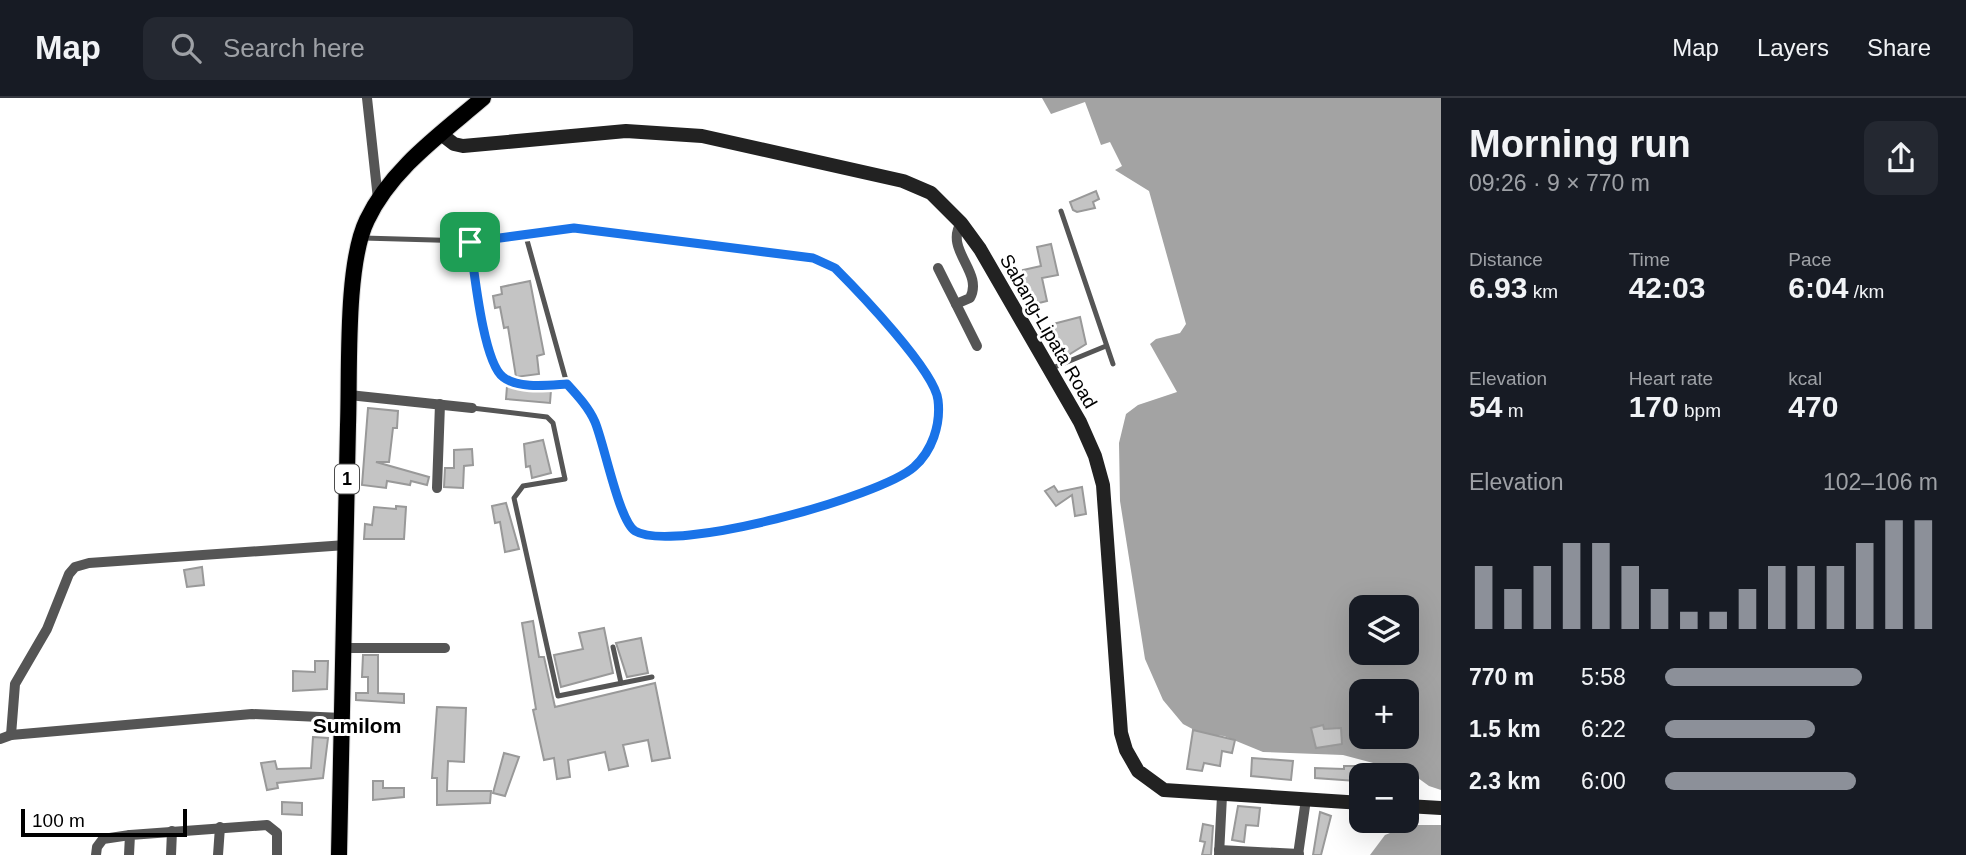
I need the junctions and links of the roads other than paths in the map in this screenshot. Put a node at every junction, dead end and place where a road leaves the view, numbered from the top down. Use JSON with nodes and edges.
{"nodes":[{"id":1,"x":367,"y":98,"type":"edge"},
{"id":2,"x":483,"y":98,"type":"edge"},
{"id":3,"x":441,"y":134,"type":"junction"},
{"id":4,"x":378,"y":200,"type":"junction"},
{"id":5,"x":1061,"y":211,"type":"dead end"},
{"id":6,"x":961,"y":223,"type":"junction"},
{"id":7,"x":525,"y":233,"type":"junction"},
{"id":8,"x":360,"y":237,"type":"junction"},
{"id":9,"x":470,"y":242,"type":"junction"},
{"id":10,"x":938,"y":268,"type":"dead end"},
{"id":11,"x":956,"y":304,"type":"junction"},
{"id":12,"x":977,"y":346,"type":"dead end"},
{"id":13,"x":1106,"y":346,"type":"junction"},
{"id":14,"x":1113,"y":364,"type":"dead end"},
{"id":15,"x":1051,"y":369,"type":"junction"},
{"id":16,"x":567,"y":384,"type":"junction"},
{"id":17,"x":349,"y":395,"type":"junction"},
{"id":18,"x":440,"y":404,"type":"junction"},
{"id":19,"x":472,"y":408,"type":"joint"},
{"id":20,"x":437,"y":488,"type":"dead end"},
{"id":21,"x":346,"y":545,"type":"junction"},
{"id":22,"x":613,"y":647,"type":"dead end"},
{"id":23,"x":344,"y":648,"type":"junction"},
{"id":24,"x":445,"y":648,"type":"dead end"},
{"id":25,"x":652,"y":677,"type":"dead end"},
{"id":26,"x":621,"y":683,"type":"junction"},
{"id":27,"x":342,"y":718,"type":"junction"},
{"id":28,"x":11,"y":735,"type":"junction"},
{"id":29,"x":0,"y":739,"type":"edge"},
{"id":30,"x":1222,"y":796,"type":"junction"},
{"id":31,"x":1306,"y":799,"type":"junction"},
{"id":32,"x":1349,"y":802,"type":"edge"},
{"id":33,"x":1419,"y":807,"type":"edge"},
{"id":34,"x":1441,"y":808,"type":"edge"},
{"id":35,"x":220,"y":827,"type":"junction"},
{"id":36,"x":172,"y":831,"type":"junction"},
{"id":37,"x":130,"y":835,"type":"junction"},
{"id":38,"x":1219,"y":852,"type":"edge"},
{"id":39,"x":96,"y":855,"type":"edge"},
{"id":40,"x":129,"y":855,"type":"edge"},
{"id":41,"x":172,"y":855,"type":"edge"},
{"id":42,"x":218,"y":855,"type":"edge"},
{"id":43,"x":277,"y":855,"type":"edge"},
{"id":44,"x":339,"y":855,"type":"edge"},
{"id":45,"x":1298,"y":855,"type":"edge"}],
"edges":[{"from":1,"to":4,"type":"street"},
{"from":2,"to":3,"type":"highway","number":"1"},
{"from":3,"to":4,"type":"highway","number":"1"},
{"from":3,"to":6,"type":"main road","name":"Sabang-Lipata Road"},
{"from":4,"to":8,"type":"highway","number":"1"},
{"from":5,"to":13,"type":"lane"},
{"from":6,"to":11,"type":"street"},
{"from":6,"to":15,"type":"main road","name":"Sabang-Lipata Road"},
{"from":7,"to":9,"type":"lane"},
{"from":7,"to":16,"type":"lane"},
{"from":7,"to":16,"type":"lane"},
{"from":8,"to":9,"type":"lane"},
{"from":8,"to":17,"type":"highway","number":"1"},
{"from":9,"to":16,"type":"lane"},
{"from":10,"to":11,"type":"street"},
{"from":11,"to":12,"type":"street"},
{"from":13,"to":14,"type":"lane"},
{"from":13,"to":15,"type":"lane"},
{"from":15,"to":30,"type":"main road","name":"Sabang-Lipata Road"},
{"from":17,"to":18,"type":"street"},
{"from":17,"to":21,"type":"highway","number":"1"},
{"from":18,"to":19,"type":"street"},
{"from":18,"to":20,"type":"street"},
{"from":19,"to":26,"type":"lane"},
{"from":21,"to":23,"type":"highway","number":"1"},
{"from":21,"to":28,"type":"street"},
{"from":22,"to":26,"type":"lane"},
{"from":23,"to":24,"type":"street"},
{"from":23,"to":27,"type":"highway","number":"1"},
{"from":25,"to":26,"type":"lane"},
{"from":27,"to":28,"type":"street"},
{"from":27,"to":44,"type":"highway","number":"1"},
{"from":28,"to":29,"type":"street"},
{"from":30,"to":31,"type":"main road","name":"Sabang-Lipata Road"},
{"from":30,"to":38,"type":"street"},
{"from":31,"to":32,"type":"main road","name":"Sabang-Lipata Road"},
{"from":31,"to":45,"type":"street"},
{"from":33,"to":34,"type":"main road"},
{"from":35,"to":36,"type":"street"},
{"from":35,"to":42,"type":"street"},
{"from":35,"to":43,"type":"street"},
{"from":36,"to":37,"type":"street"},
{"from":36,"to":41,"type":"street"},
{"from":37,"to":39,"type":"street"},
{"from":37,"to":40,"type":"street"},
{"from":38,"to":45,"type":"street"}]}
